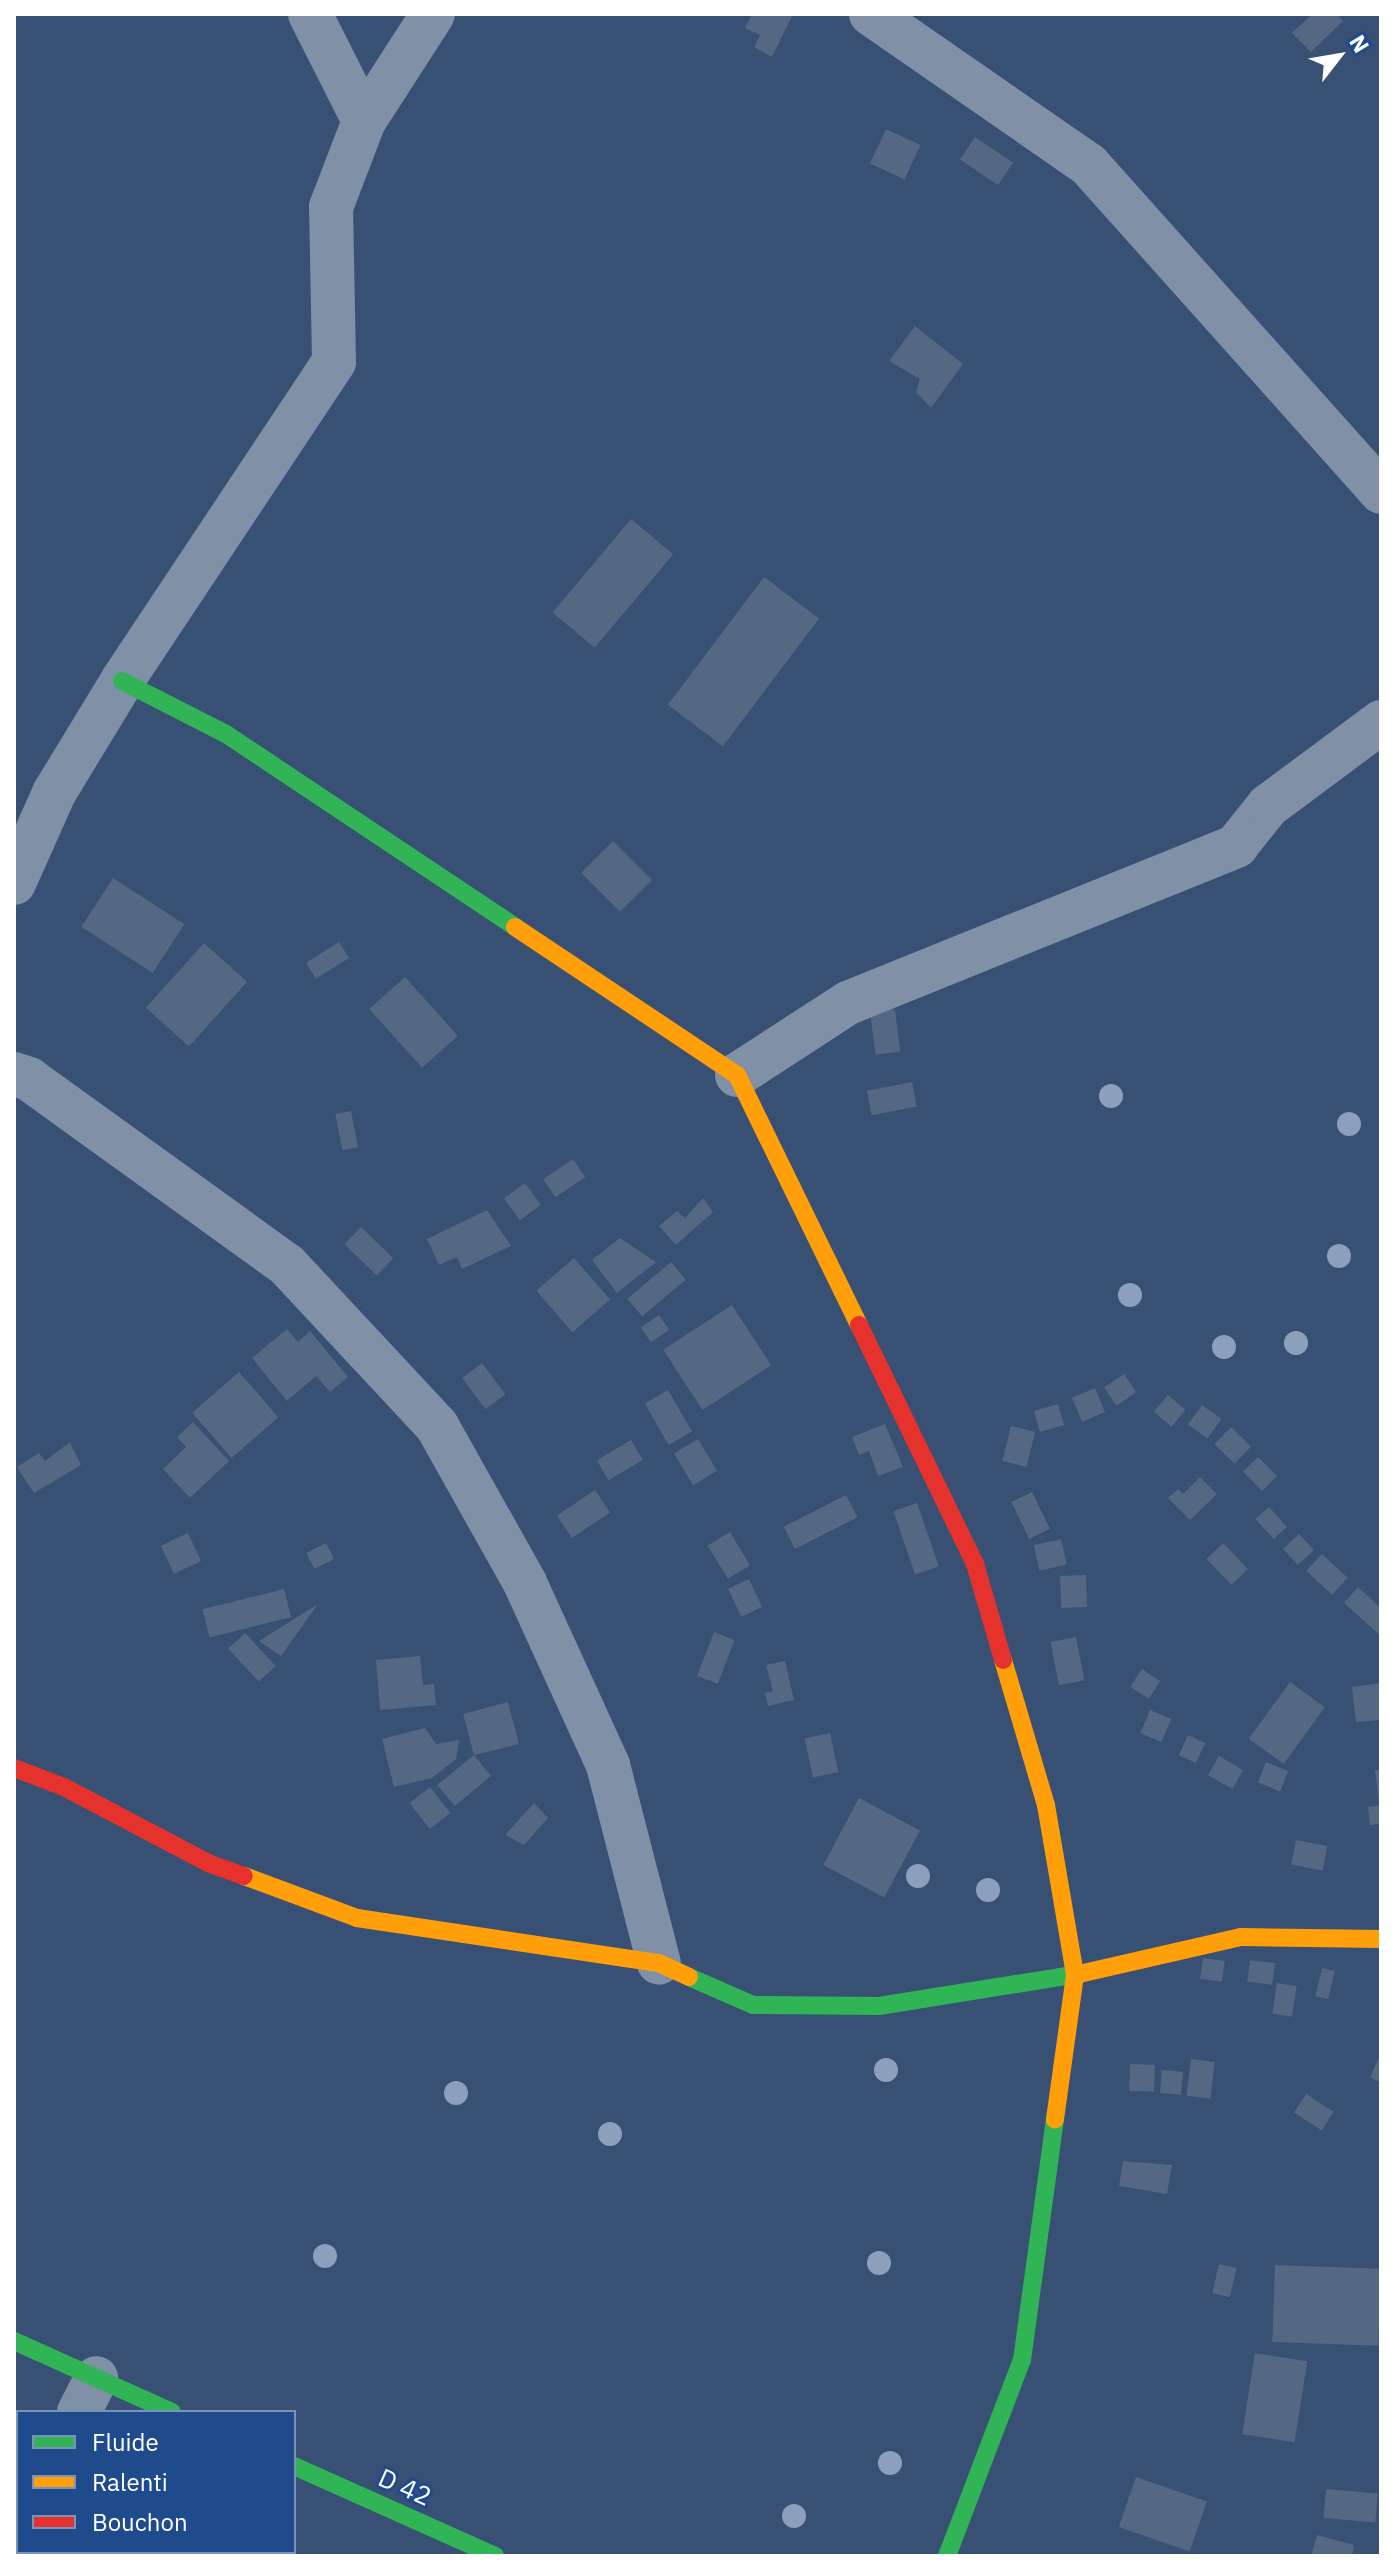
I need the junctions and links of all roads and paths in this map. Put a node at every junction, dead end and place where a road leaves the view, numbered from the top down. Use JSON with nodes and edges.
{"nodes":[{"id":1,"x":310,"y":14,"type":"edge"},
{"id":2,"x":433,"y":14,"type":"edge"},
{"id":3,"x":871,"y":14,"type":"edge"},
{"id":4,"x":364,"y":121,"type":"junction"},
{"id":5,"x":1381,"y":492,"type":"edge"},
{"id":6,"x":122,"y":681,"type":"junction"},
{"id":7,"x":1381,"y":722,"type":"edge"},
{"id":8,"x":14,"y":883,"type":"edge"},
{"id":9,"x":14,"y":1074,"type":"edge"},
{"id":10,"x":737,"y":1075,"type":"junction"},
{"id":11,"x":14,"y":1768,"type":"edge"},
{"id":12,"x":1381,"y":1939,"type":"edge"},
{"id":13,"x":659,"y":1963,"type":"junction"},
{"id":14,"x":1075,"y":1975,"type":"junction"},
{"id":15,"x":14,"y":2341,"type":"edge"},
{"id":16,"x":87,"y":2395,"type":"edge"},
{"id":17,"x":162,"y":2410,"type":"edge"},
{"id":18,"x":296,"y":2467,"type":"edge"},
{"id":19,"x":495,"y":2556,"type":"edge"},
{"id":20,"x":947,"y":2556,"type":"edge"}],
"edges":[{"from":1,"to":4,"type":"street"},
{"from":2,"to":4,"type":"street"},
{"from":3,"to":5,"type":"street"},
{"from":4,"to":6,"type":"street"},
{"from":6,"to":8,"type":"street"},
{"from":6,"to":10,"type":"street"},
{"from":7,"to":10,"type":"street"},
{"from":9,"to":13,"type":"street"},
{"from":10,"to":14,"type":"street"},
{"from":11,"to":13,"type":"street"},
{"from":12,"to":14,"type":"street"},
{"from":13,"to":14,"type":"street"},
{"from":14,"to":20,"type":"street"},
{"from":15,"to":16,"type":"street"},
{"from":16,"to":17,"type":"street"},
{"from":18,"to":19,"type":"street","name":"D 42","number":"D 42"}]}
